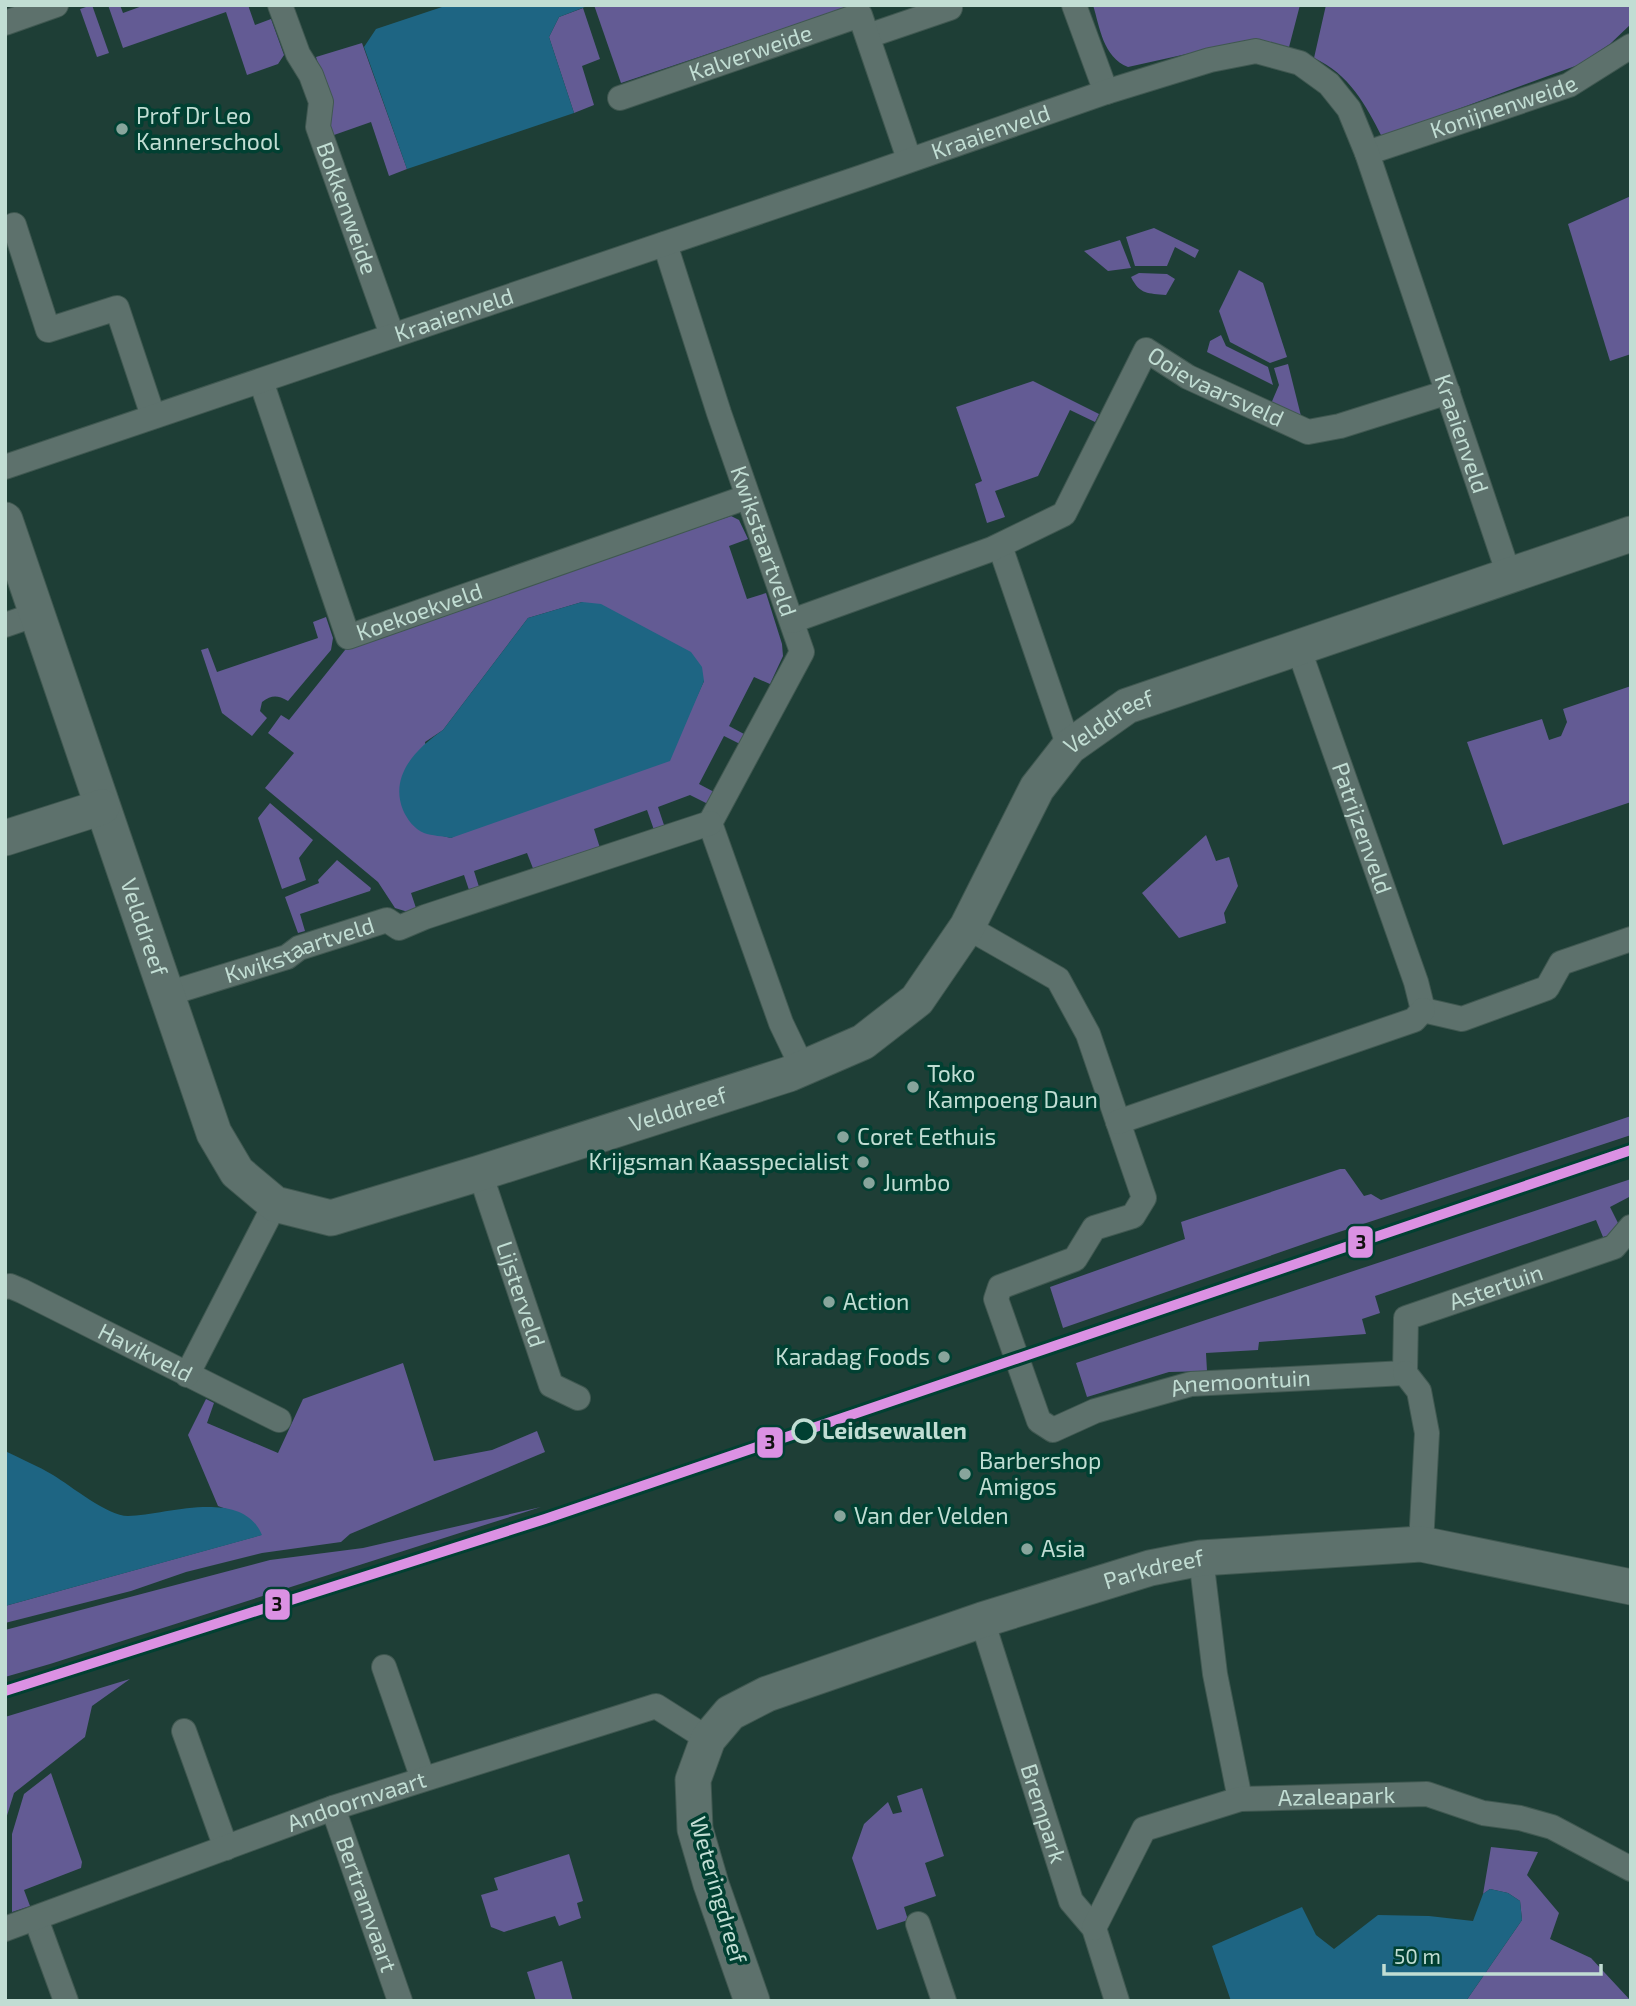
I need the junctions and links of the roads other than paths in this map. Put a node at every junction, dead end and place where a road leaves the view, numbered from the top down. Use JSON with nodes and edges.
{"nodes":[{"id":1,"x":56,"y":5,"type":"edge"},
{"id":2,"x":280,"y":5,"type":"edge"},
{"id":3,"x":949,"y":5,"type":"edge"},
{"id":4,"x":1074,"y":5,"type":"edge"},
{"id":5,"x":5,"y":23,"type":"edge"},
{"id":6,"x":869,"y":36,"type":"junction"},
{"id":7,"x":1631,"y":46,"type":"edge"},
{"id":8,"x":1106,"y":92,"type":"junction"},
{"id":9,"x":620,"y":98,"type":"dead end"},
{"id":10,"x":1367,"y":153,"type":"junction"},
{"id":11,"x":909,"y":159,"type":"junction"},
{"id":12,"x":14,"y":225,"type":"dead end"},
{"id":13,"x":664,"y":244,"type":"junction"},
{"id":14,"x":392,"y":335,"type":"junction"},
{"id":15,"x":261,"y":381,"type":"junction"},
{"id":16,"x":1448,"y":392,"type":"junction"},
{"id":17,"x":153,"y":416,"type":"junction"},
{"id":18,"x":5,"y":467,"type":"edge"},
{"id":19,"x":747,"y":497,"type":"junction"},
{"id":20,"x":5,"y":520,"type":"edge"},
{"id":21,"x":1631,"y":534,"type":"edge"},
{"id":22,"x":1000,"y":546,"type":"junction"},
{"id":23,"x":1509,"y":575,"type":"junction"},
{"id":24,"x":21,"y":619,"type":"edge"},
{"id":25,"x":792,"y":621,"type":"junction"},
{"id":26,"x":1298,"y":647,"type":"junction"},
{"id":27,"x":1069,"y":747,"type":"junction"},
{"id":28,"x":102,"y":807,"type":"junction"},
{"id":29,"x":710,"y":823,"type":"junction"},
{"id":30,"x":5,"y":838,"type":"edge"},
{"id":31,"x":967,"y":927,"type":"junction"},
{"id":32,"x":1631,"y":939,"type":"edge"},
{"id":33,"x":167,"y":994,"type":"junction"},
{"id":34,"x":1423,"y":1010,"type":"junction"},
{"id":35,"x":803,"y":1069,"type":"junction"},
{"id":36,"x":1118,"y":1122,"type":"junction"},
{"id":37,"x":480,"y":1173,"type":"junction"},
{"id":38,"x":275,"y":1205,"type":"junction"},
{"id":39,"x":1631,"y":1227,"type":"edge"},
{"id":40,"x":5,"y":1287,"type":"edge"},
{"id":41,"x":1405,"y":1373,"type":"junction"},
{"id":42,"x":187,"y":1375,"type":"junction"},
{"id":43,"x":578,"y":1398,"type":"dead end"},
{"id":44,"x":279,"y":1420,"type":"dead end"},
{"id":45,"x":1421,"y":1544,"type":"junction"},
{"id":46,"x":1200,"y":1558,"type":"junction"},
{"id":47,"x":1631,"y":1587,"type":"edge"},
{"id":48,"x":982,"y":1620,"type":"junction"},
{"id":49,"x":384,"y":1667,"type":"dead end"},
{"id":50,"x":184,"y":1731,"type":"dead end"},
{"id":51,"x":708,"y":1739,"type":"junction"},
{"id":52,"x":423,"y":1779,"type":"junction"},
{"id":53,"x":1240,"y":1799,"type":"junction"},
{"id":54,"x":333,"y":1808,"type":"junction"},
{"id":55,"x":226,"y":1848,"type":"junction"},
{"id":56,"x":1631,"y":1869,"type":"edge"},
{"id":57,"x":36,"y":1919,"type":"junction"},
{"id":58,"x":918,"y":1924,"type":"dead end"},
{"id":59,"x":1094,"y":1928,"type":"junction"},
{"id":60,"x":5,"y":1929,"type":"edge"},
{"id":61,"x":66,"y":2001,"type":"edge"},
{"id":62,"x":400,"y":2001,"type":"edge"},
{"id":63,"x":751,"y":2001,"type":"edge"},
{"id":64,"x":944,"y":2001,"type":"edge"},
{"id":65,"x":1117,"y":2001,"type":"edge"}],
"edges":[{"from":1,"to":5,"type":"street"},
{"from":2,"to":14,"type":"street","name":"Bokkenweide"},
{"from":3,"to":6,"type":"street"},
{"from":4,"to":8,"type":"street"},
{"from":6,"to":9,"type":"street","name":"Kalverweide"},
{"from":6,"to":11,"type":"street"},
{"from":7,"to":10,"type":"street","name":"Konijnenweide"},
{"from":8,"to":10,"type":"street","name":"Kraaienveld"},
{"from":8,"to":11,"type":"street","name":"Kraaienveld"},
{"from":10,"to":16,"type":"street","name":"Kraaienveld"},
{"from":11,"to":13,"type":"street","name":"Kraaienveld"},
{"from":12,"to":17,"type":"street"},
{"from":13,"to":14,"type":"street","name":"Kraaienveld"},
{"from":13,"to":19,"type":"street","name":"Kwikstaartveld"},
{"from":14,"to":15,"type":"street","name":"Kraaienveld"},
{"from":15,"to":17,"type":"street","name":"Kraaienveld"},
{"from":15,"to":19,"type":"street","name":"Koekoekveld"},
{"from":16,"to":22,"type":"street","name":"Ooievaarsveld"},
{"from":16,"to":23,"type":"street","name":"Kraaienveld"},
{"from":17,"to":18,"type":"street","name":"Kraaienveld"},
{"from":19,"to":25,"type":"street","name":"Kwikstaartveld"},
{"from":20,"to":24,"type":"street","name":"Velddreef"},
{"from":21,"to":23,"type":"street","name":"Velddreef"},
{"from":22,"to":25,"type":"street","name":"Ooievaarsveld"},
{"from":22,"to":27,"type":"street"},
{"from":23,"to":26,"type":"street","name":"Velddreef"},
{"from":24,"to":28,"type":"street","name":"Velddreef"},
{"from":25,"to":29,"type":"street","name":"Kwikstaartveld"},
{"from":26,"to":27,"type":"street","name":"Velddreef"},
{"from":26,"to":34,"type":"street","name":"Patrijzenveld"},
{"from":27,"to":31,"type":"street","name":"Velddreef"},
{"from":28,"to":30,"type":"street"},
{"from":28,"to":33,"type":"street","name":"Velddreef"},
{"from":29,"to":33,"type":"street","name":"Kwikstaartveld"},
{"from":29,"to":35,"type":"street"},
{"from":31,"to":35,"type":"street","name":"Velddreef"},
{"from":31,"to":36,"type":"street"},
{"from":32,"to":34,"type":"street"},
{"from":33,"to":38,"type":"street","name":"Velddreef"},
{"from":34,"to":36,"type":"street"},
{"from":35,"to":37,"type":"street","name":"Velddreef"},
{"from":36,"to":41,"type":"street","name":"Anemoontuin"},
{"from":37,"to":38,"type":"street","name":"Velddreef"},
{"from":37,"to":43,"type":"street","name":"Lijsterveld"},
{"from":38,"to":42,"type":"street","name":"Havikveld"},
{"from":39,"to":41,"type":"street","name":"Astertuin"},
{"from":40,"to":42,"type":"street","name":"Havikveld"},
{"from":41,"to":45,"type":"street"},
{"from":42,"to":44,"type":"street"},
{"from":45,"to":46,"type":"street","name":"Parkdreef"},
{"from":45,"to":47,"type":"street","name":"Parkdreef"},
{"from":46,"to":48,"type":"street","name":"Parkdreef"},
{"from":46,"to":53,"type":"street"},
{"from":48,"to":51,"type":"street","name":"Parkdreef"},
{"from":48,"to":59,"type":"street","name":"Brempark"},
{"from":49,"to":52,"type":"street"},
{"from":50,"to":55,"type":"street"},
{"from":51,"to":52,"type":"street","name":"Andoornvaart"},
{"from":51,"to":63,"type":"street","name":"Weteringdreef"},
{"from":52,"to":54,"type":"street","name":"Andoornvaart"},
{"from":53,"to":56,"type":"street","name":"Azaleapark"},
{"from":53,"to":59,"type":"street","name":"Azaleapark"},
{"from":54,"to":55,"type":"street","name":"Andoornvaart"},
{"from":54,"to":62,"type":"street","name":"Bertramvaart"},
{"from":55,"to":57,"type":"street","name":"Andoornvaart"},
{"from":57,"to":60,"type":"street","name":"Andoornvaart"},
{"from":57,"to":61,"type":"street"},
{"from":58,"to":64,"type":"street"},
{"from":59,"to":65,"type":"street","name":"Brempark"}]}
